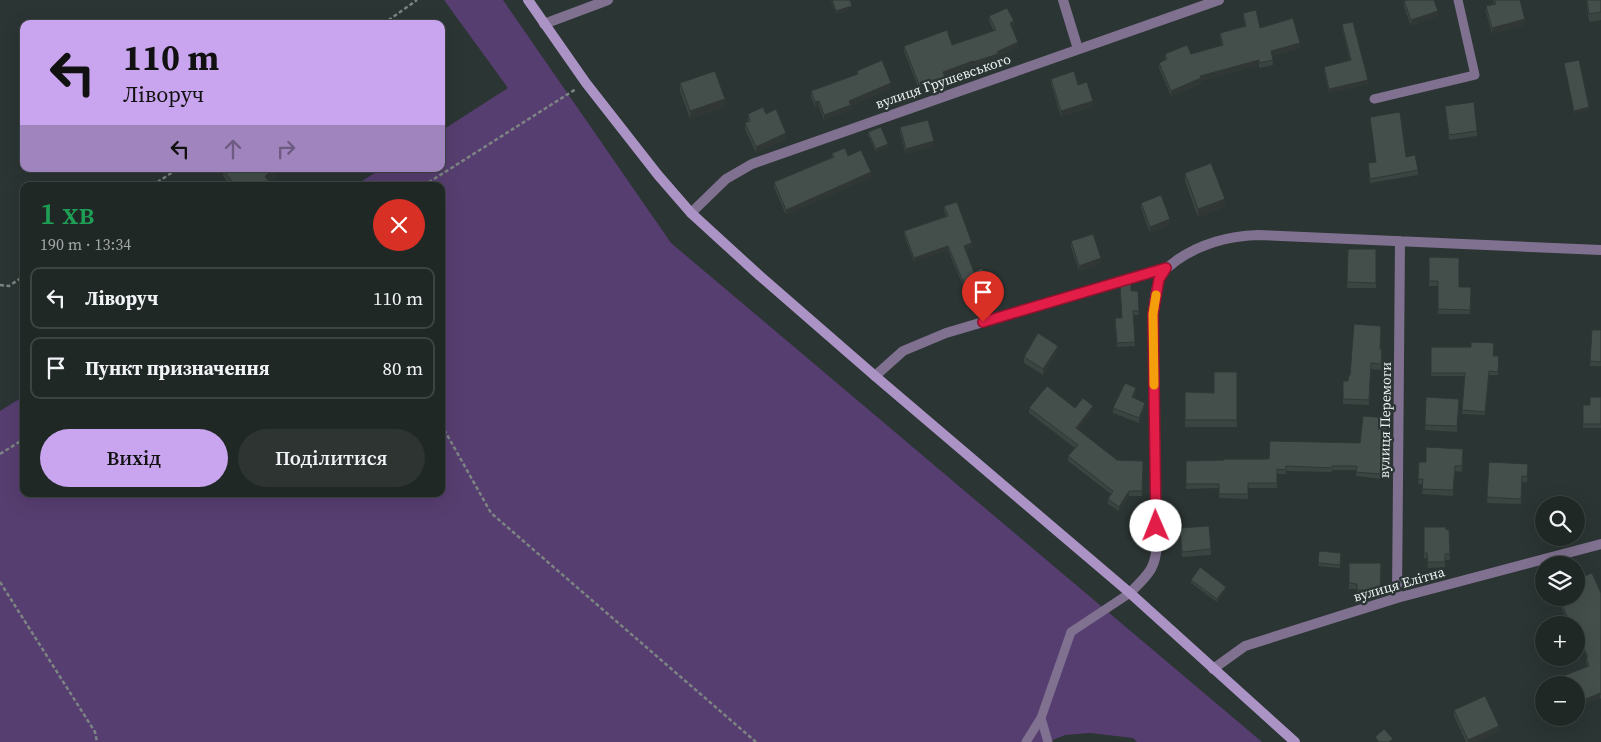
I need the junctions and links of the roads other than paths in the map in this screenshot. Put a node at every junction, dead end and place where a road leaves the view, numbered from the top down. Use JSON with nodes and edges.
{"nodes":[{"id":1,"x":528,"y":0,"type":"edge"},
{"id":2,"x":608,"y":0,"type":"edge"},
{"id":3,"x":1063,"y":0,"type":"edge"},
{"id":4,"x":1218,"y":0,"type":"edge"},
{"id":5,"x":1458,"y":0,"type":"edge"},
{"id":6,"x":544,"y":24,"type":"junction"},
{"id":7,"x":1078,"y":49,"type":"junction"},
{"id":8,"x":1374,"y":99,"type":"dead end"},
{"id":9,"x":691,"y":213,"type":"junction"},
{"id":10,"x":1400,"y":242,"type":"junction"},
{"id":11,"x":1601,"y":250,"type":"edge"},
{"id":12,"x":1166,"y":268,"type":"junction"},
{"id":13,"x":875,"y":376,"type":"junction"},
{"id":14,"x":1601,"y":544,"type":"edge"},
{"id":15,"x":1130,"y":593,"type":"junction"},
{"id":16,"x":1397,"y":598,"type":"junction"},
{"id":17,"x":1213,"y":669,"type":"junction"},
{"id":18,"x":1041,"y":718,"type":"junction"},
{"id":19,"x":1026,"y":742,"type":"edge"},
{"id":20,"x":1048,"y":742,"type":"edge"},
{"id":21,"x":1295,"y":742,"type":"edge"}],
"edges":[{"from":1,"to":6,"type":"main road"},
{"from":2,"to":6,"type":"street"},
{"from":3,"to":7,"type":"street"},
{"from":4,"to":7,"type":"street","name":"вулиця Грушевського"},
{"from":5,"to":8,"type":"lane"},
{"from":6,"to":9,"type":"main road"},
{"from":7,"to":9,"type":"street","name":"вулиця Грушевського"},
{"from":9,"to":13,"type":"main road"},
{"from":10,"to":11,"type":"street"},
{"from":10,"to":12,"type":"street"},
{"from":10,"to":16,"type":"street","name":"вулиця Перемоги"},
{"from":12,"to":13,"type":"street"},
{"from":12,"to":15,"type":"street"},
{"from":13,"to":15,"type":"main road"},
{"from":14,"to":16,"type":"street","name":"вулиця Елітна"},
{"from":15,"to":17,"type":"main road"},
{"from":15,"to":18,"type":"lane"},
{"from":16,"to":17,"type":"street","name":"вулиця Елітна"},
{"from":17,"to":21,"type":"main road"},
{"from":18,"to":19,"type":"lane"},
{"from":18,"to":20,"type":"lane"}]}
